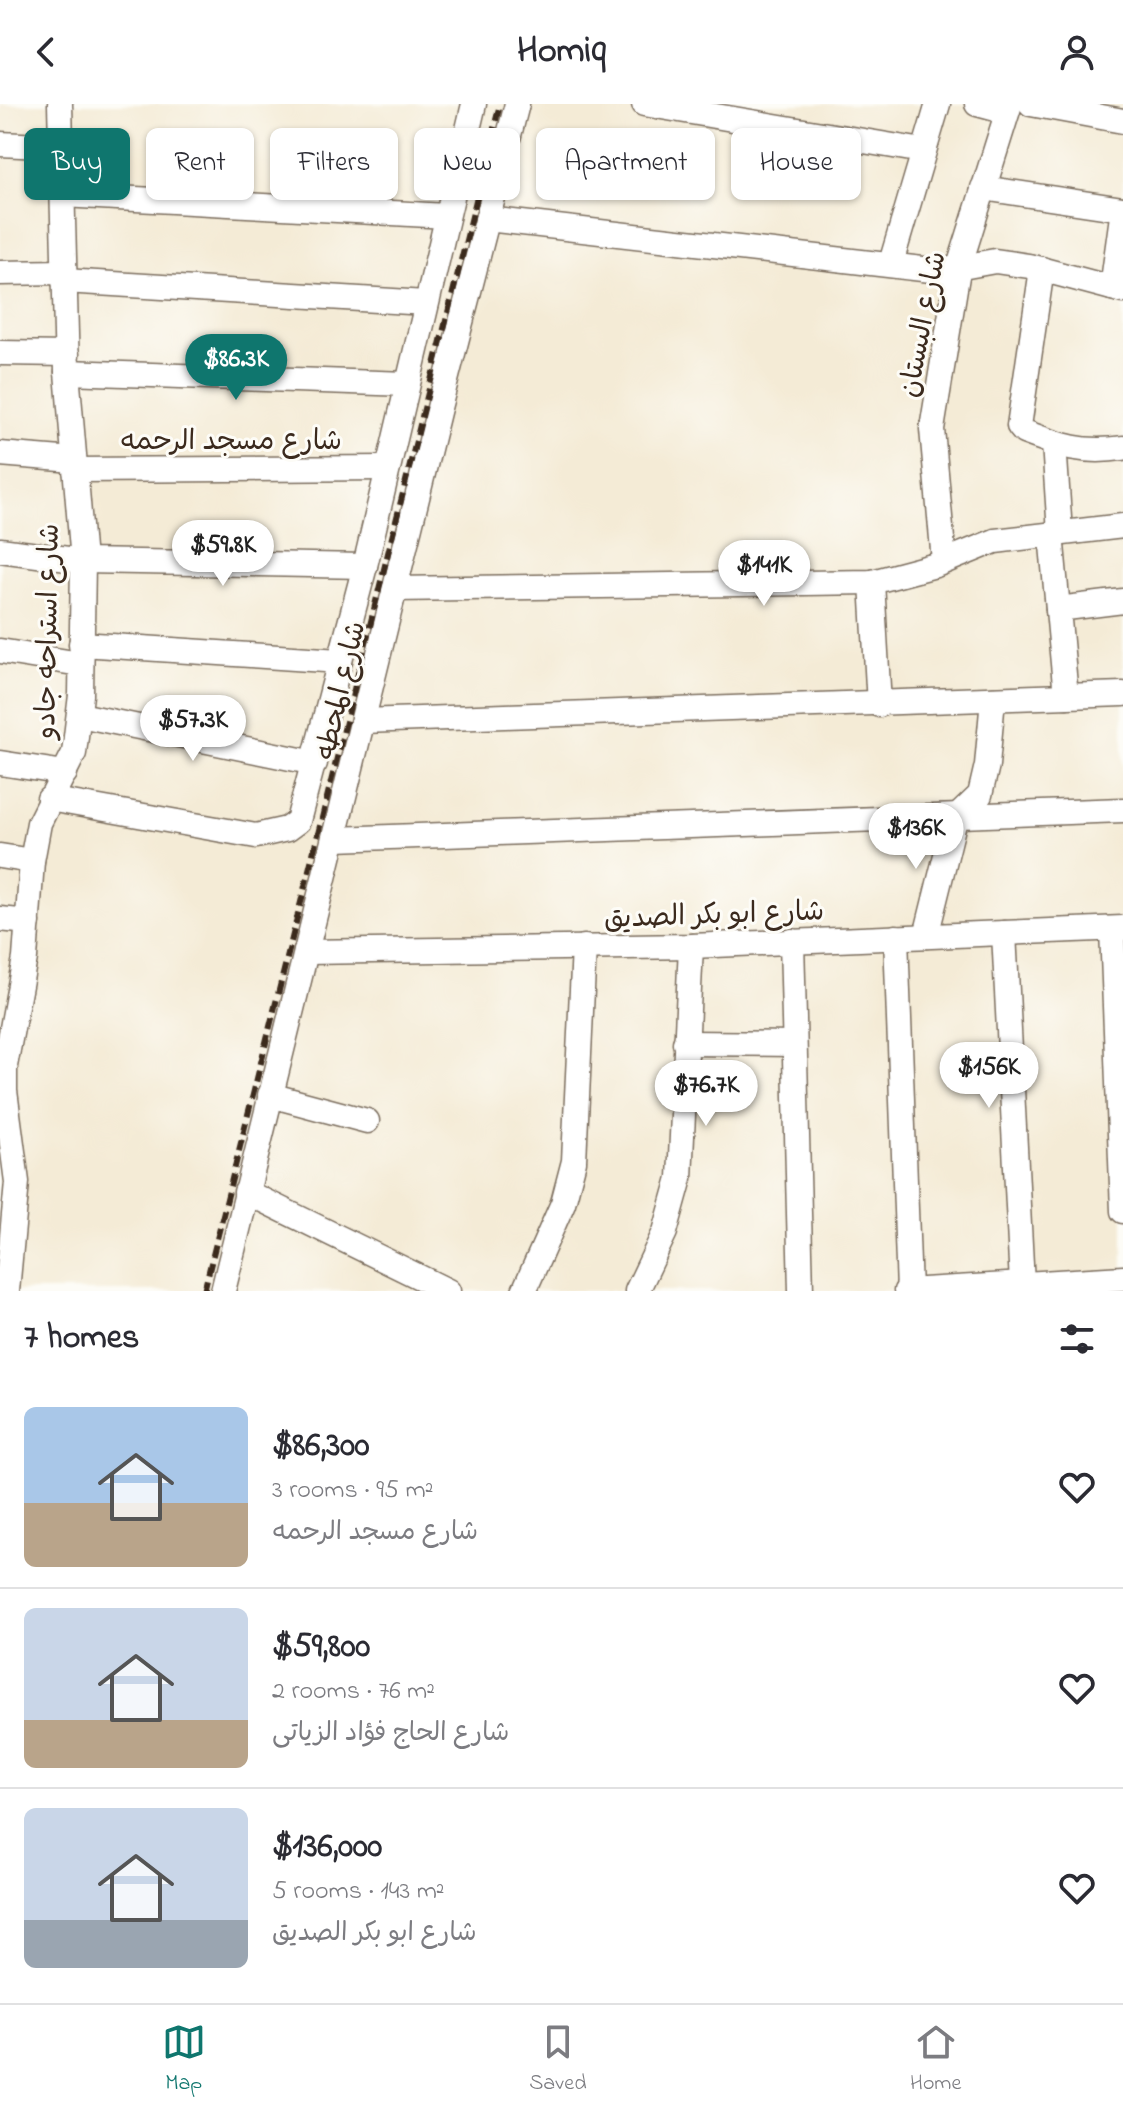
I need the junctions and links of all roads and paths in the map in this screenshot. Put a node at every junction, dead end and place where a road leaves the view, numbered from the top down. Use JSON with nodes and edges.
{"nodes":[{"id":1,"x":60,"y":104,"type":"edge"},
{"id":2,"x":474,"y":104,"type":"edge"},
{"id":3,"x":517,"y":104,"type":"edge"},
{"id":4,"x":644,"y":104,"type":"edge"},
{"id":5,"x":938,"y":104,"type":"edge"},
{"id":6,"x":977,"y":104,"type":"edge"},
{"id":7,"x":1031,"y":104,"type":"edge"},
{"id":8,"x":1008,"y":108,"type":"edge"},
{"id":9,"x":1123,"y":121,"type":"edge"},
{"id":10,"x":61,"y":128,"type":"edge"},
{"id":11,"x":0,"y":144,"type":"edge"},
{"id":12,"x":24,"y":145,"type":"edge"},
{"id":13,"x":923,"y":151,"type":"junction"},
{"id":14,"x":983,"y":188,"type":"junction"},
{"id":15,"x":130,"y":199,"type":"edge"},
{"id":16,"x":62,"y":200,"type":"edge"},
{"id":17,"x":1123,"y":209,"type":"edge"},
{"id":18,"x":447,"y":216,"type":"junction"},
{"id":19,"x":487,"y":219,"type":"junction"},
{"id":20,"x":891,"y":263,"type":"junction"},
{"id":21,"x":1042,"y":269,"type":"junction"},
{"id":22,"x":958,"y":270,"type":"junction"},
{"id":23,"x":0,"y":273,"type":"edge"},
{"id":24,"x":64,"y":277,"type":"junction"},
{"id":25,"x":1118,"y":289,"type":"edge"},
{"id":26,"x":426,"y":303,"type":"junction"},
{"id":27,"x":0,"y":353,"type":"edge"},
{"id":28,"x":67,"y":363,"type":"junction"},
{"id":29,"x":407,"y":384,"type":"junction"},
{"id":30,"x":1054,"y":443,"type":"junction"},
{"id":31,"x":1123,"y":448,"type":"edge"},
{"id":32,"x":0,"y":454,"type":"edge"},
{"id":33,"x":75,"y":465,"type":"junction"},
{"id":34,"x":388,"y":468,"type":"junction"},
{"id":35,"x":1123,"y":526,"type":"edge"},
{"id":36,"x":1055,"y":534,"type":"junction"},
{"id":37,"x":0,"y":550,"type":"edge"},
{"id":38,"x":83,"y":561,"type":"junction"},
{"id":39,"x":944,"y":561,"type":"junction"},
{"id":40,"x":365,"y":566,"type":"junction"},
{"id":41,"x":872,"y":582,"type":"junction"},
{"id":42,"x":394,"y":589,"type":"junction"},
{"id":43,"x":1123,"y":601,"type":"edge"},
{"id":44,"x":1058,"y":609,"type":"junction"},
{"id":45,"x":0,"y":651,"type":"edge"},
{"id":46,"x":81,"y":654,"type":"junction"},
{"id":47,"x":340,"y":661,"type":"junction"},
{"id":48,"x":1123,"y":694,"type":"edge"},
{"id":49,"x":1066,"y":696,"type":"junction"},
{"id":50,"x":993,"y":699,"type":"junction"},
{"id":51,"x":879,"y":705,"type":"junction"},
{"id":52,"x":80,"y":715,"type":"junction"},
{"id":53,"x":363,"y":721,"type":"junction"},
{"id":54,"x":0,"y":763,"type":"edge"},
{"id":55,"x":315,"y":763,"type":"junction"},
{"id":56,"x":65,"y":773,"type":"junction"},
{"id":57,"x":49,"y":799,"type":"junction"},
{"id":58,"x":1123,"y":810,"type":"edge"},
{"id":59,"x":955,"y":819,"type":"junction"},
{"id":60,"x":336,"y":839,"type":"junction"},
{"id":61,"x":0,"y":856,"type":"edge"},
{"id":62,"x":32,"y":861,"type":"junction"},
{"id":63,"x":0,"y":919,"type":"edge"},
{"id":64,"x":28,"y":922,"type":"junction"},
{"id":65,"x":1118,"y":928,"type":"edge"},
{"id":66,"x":1004,"y":933,"type":"junction"},
{"id":67,"x":926,"y":936,"type":"junction"},
{"id":68,"x":896,"y":937,"type":"junction"},
{"id":69,"x":792,"y":941,"type":"junction"},
{"id":70,"x":691,"y":946,"type":"junction"},
{"id":71,"x":584,"y":947,"type":"junction"},
{"id":72,"x":306,"y":952,"type":"junction"},
{"id":73,"x":10,"y":986,"type":"edge"},
{"id":74,"x":685,"y":1043,"type":"junction"},
{"id":75,"x":794,"y":1044,"type":"junction"},
{"id":76,"x":2,"y":1065,"type":"edge"},
{"id":77,"x":270,"y":1095,"type":"junction"},
{"id":78,"x":367,"y":1121,"type":"dead end"},
{"id":79,"x":6,"y":1141,"type":"edge"},
{"id":80,"x":246,"y":1192,"type":"junction"},
{"id":81,"x":1123,"y":1211,"type":"edge"},
{"id":82,"x":6,"y":1240,"type":"edge"},
{"id":83,"x":1123,"y":1278,"type":"edge"},
{"id":84,"x":1022,"y":1284,"type":"junction"},
{"id":85,"x":228,"y":1289,"type":"edge"},
{"id":86,"x":944,"y":1290,"type":"edge"},
{"id":87,"x":7,"y":1291,"type":"edge"},
{"id":88,"x":448,"y":1291,"type":"edge"},
{"id":89,"x":524,"y":1291,"type":"edge"},
{"id":90,"x":637,"y":1291,"type":"edge"},
{"id":91,"x":801,"y":1291,"type":"edge"},
{"id":92,"x":908,"y":1291,"type":"edge"}],
"edges":[{"from":1,"to":10,"type":"street","name":"شارع استراحه جادو"},
{"from":2,"to":18,"type":"street","name":"شارع المحطه"},
{"from":3,"to":19,"type":"street","name":"شارع المحطه"},
{"from":4,"to":13,"type":"street"},
{"from":5,"to":13,"type":"street"},
{"from":6,"to":8,"type":"street"},
{"from":7,"to":9,"type":"street"},
{"from":8,"to":14,"type":"street","name":"شارع البستان"},
{"from":11,"to":12,"type":"street"},
{"from":13,"to":20,"type":"street"},
{"from":14,"to":17,"type":"street"},
{"from":14,"to":22,"type":"street","name":"شارع البستان"},
{"from":15,"to":18,"type":"street"},
{"from":16,"to":24,"type":"street","name":"شارع استراحه جادو"},
{"from":17,"to":25,"type":"street"},
{"from":18,"to":26,"type":"street","name":"شارع المحطه"},
{"from":19,"to":20,"type":"street"},
{"from":19,"to":42,"type":"street","name":"شارع المحطه"},
{"from":20,"to":22,"type":"street"},
{"from":21,"to":22,"type":"street"},
{"from":21,"to":25,"type":"street"},
{"from":21,"to":30,"type":"street"},
{"from":22,"to":39,"type":"street","name":"شارع البستان"},
{"from":23,"to":24,"type":"street"},
{"from":24,"to":26,"type":"street"},
{"from":24,"to":28,"type":"street","name":"شارع استراحه جادو"},
{"from":26,"to":29,"type":"street","name":"شارع المحطه"},
{"from":27,"to":28,"type":"street"},
{"from":28,"to":29,"type":"street"},
{"from":28,"to":33,"type":"street","name":"شارع استراحه جادو"},
{"from":29,"to":34,"type":"street","name":"شارع المحطه"},
{"from":30,"to":31,"type":"street"},
{"from":30,"to":36,"type":"street"},
{"from":32,"to":33,"type":"street","name":"شارع مسجد الرحمه"},
{"from":33,"to":34,"type":"street","name":"شارع مسجد الرحمه"},
{"from":33,"to":38,"type":"street","name":"شارع استراحه جادو"},
{"from":34,"to":40,"type":"street","name":"شارع المحطه"},
{"from":35,"to":36,"type":"street"},
{"from":36,"to":39,"type":"street"},
{"from":36,"to":44,"type":"street"},
{"from":37,"to":38,"type":"street"},
{"from":38,"to":40,"type":"street"},
{"from":38,"to":46,"type":"street","name":"شارع استراحه جادو"},
{"from":39,"to":41,"type":"street"},
{"from":40,"to":47,"type":"street","name":"شارع المحطه"},
{"from":41,"to":42,"type":"street"},
{"from":41,"to":51,"type":"street"},
{"from":42,"to":53,"type":"street","name":"شارع المحطه"},
{"from":43,"to":44,"type":"street"},
{"from":44,"to":49,"type":"street"},
{"from":45,"to":46,"type":"street"},
{"from":46,"to":47,"type":"street"},
{"from":46,"to":52,"type":"street","name":"شارع استراحه جادو"},
{"from":47,"to":55,"type":"street","name":"شارع المحطه"},
{"from":48,"to":49,"type":"street"},
{"from":49,"to":50,"type":"street"},
{"from":50,"to":51,"type":"street"},
{"from":50,"to":59,"type":"street"},
{"from":51,"to":53,"type":"street"},
{"from":52,"to":55,"type":"street"},
{"from":52,"to":56,"type":"street","name":"شارع استراحه جادو"},
{"from":53,"to":60,"type":"street","name":"شارع المحطه"},
{"from":54,"to":56,"type":"street"},
{"from":55,"to":57,"type":"street","name":"شارع المحطه"},
{"from":56,"to":57,"type":"street","name":"شارع استراحه جادو"},
{"from":57,"to":62,"type":"street","name":"شارع استراحه جادو"},
{"from":58,"to":59,"type":"street"},
{"from":59,"to":60,"type":"street"},
{"from":59,"to":67,"type":"street"},
{"from":60,"to":72,"type":"street","name":"شارع المحطه"},
{"from":61,"to":62,"type":"street"},
{"from":62,"to":64,"type":"street","name":"شارع استراحه جادو"},
{"from":63,"to":64,"type":"street"},
{"from":64,"to":73,"type":"street","name":"شارع استراحه جادو"},
{"from":65,"to":66,"type":"street","name":"شارع ابو بكر الصديق"},
{"from":65,"to":81,"type":"street"},
{"from":66,"to":67,"type":"street","name":"شارع ابو بكر الصديق"},
{"from":66,"to":84,"type":"street"},
{"from":67,"to":68,"type":"street","name":"شارع ابو بكر الصديق"},
{"from":68,"to":69,"type":"street","name":"شارع ابو بكر الصديق"},
{"from":68,"to":92,"type":"street"},
{"from":69,"to":70,"type":"street","name":"شارع ابو بكر الصديق"},
{"from":69,"to":75,"type":"street"},
{"from":70,"to":71,"type":"street","name":"شارع ابو بكر الصديق"},
{"from":70,"to":74,"type":"street"},
{"from":71,"to":72,"type":"street","name":"شارع ابو بكر الصديق"},
{"from":71,"to":89,"type":"street"},
{"from":72,"to":77,"type":"street","name":"شارع المحطه"},
{"from":73,"to":76,"type":"street","name":"شارع استراحه جادو"},
{"from":74,"to":75,"type":"street"},
{"from":74,"to":90,"type":"street"},
{"from":75,"to":91,"type":"street"},
{"from":76,"to":79,"type":"street","name":"شارع استراحه جادو"},
{"from":77,"to":78,"type":"street"},
{"from":77,"to":80,"type":"street","name":"شارع المحطه"},
{"from":79,"to":82,"type":"street","name":"شارع استراحه جادو"},
{"from":80,"to":85,"type":"street","name":"شارع المحطه"},
{"from":80,"to":88,"type":"street"},
{"from":82,"to":87,"type":"street","name":"شارع استراحه جادو"},
{"from":83,"to":84,"type":"street"},
{"from":84,"to":86,"type":"street"},
{"from":86,"to":92,"type":"street"}]}
